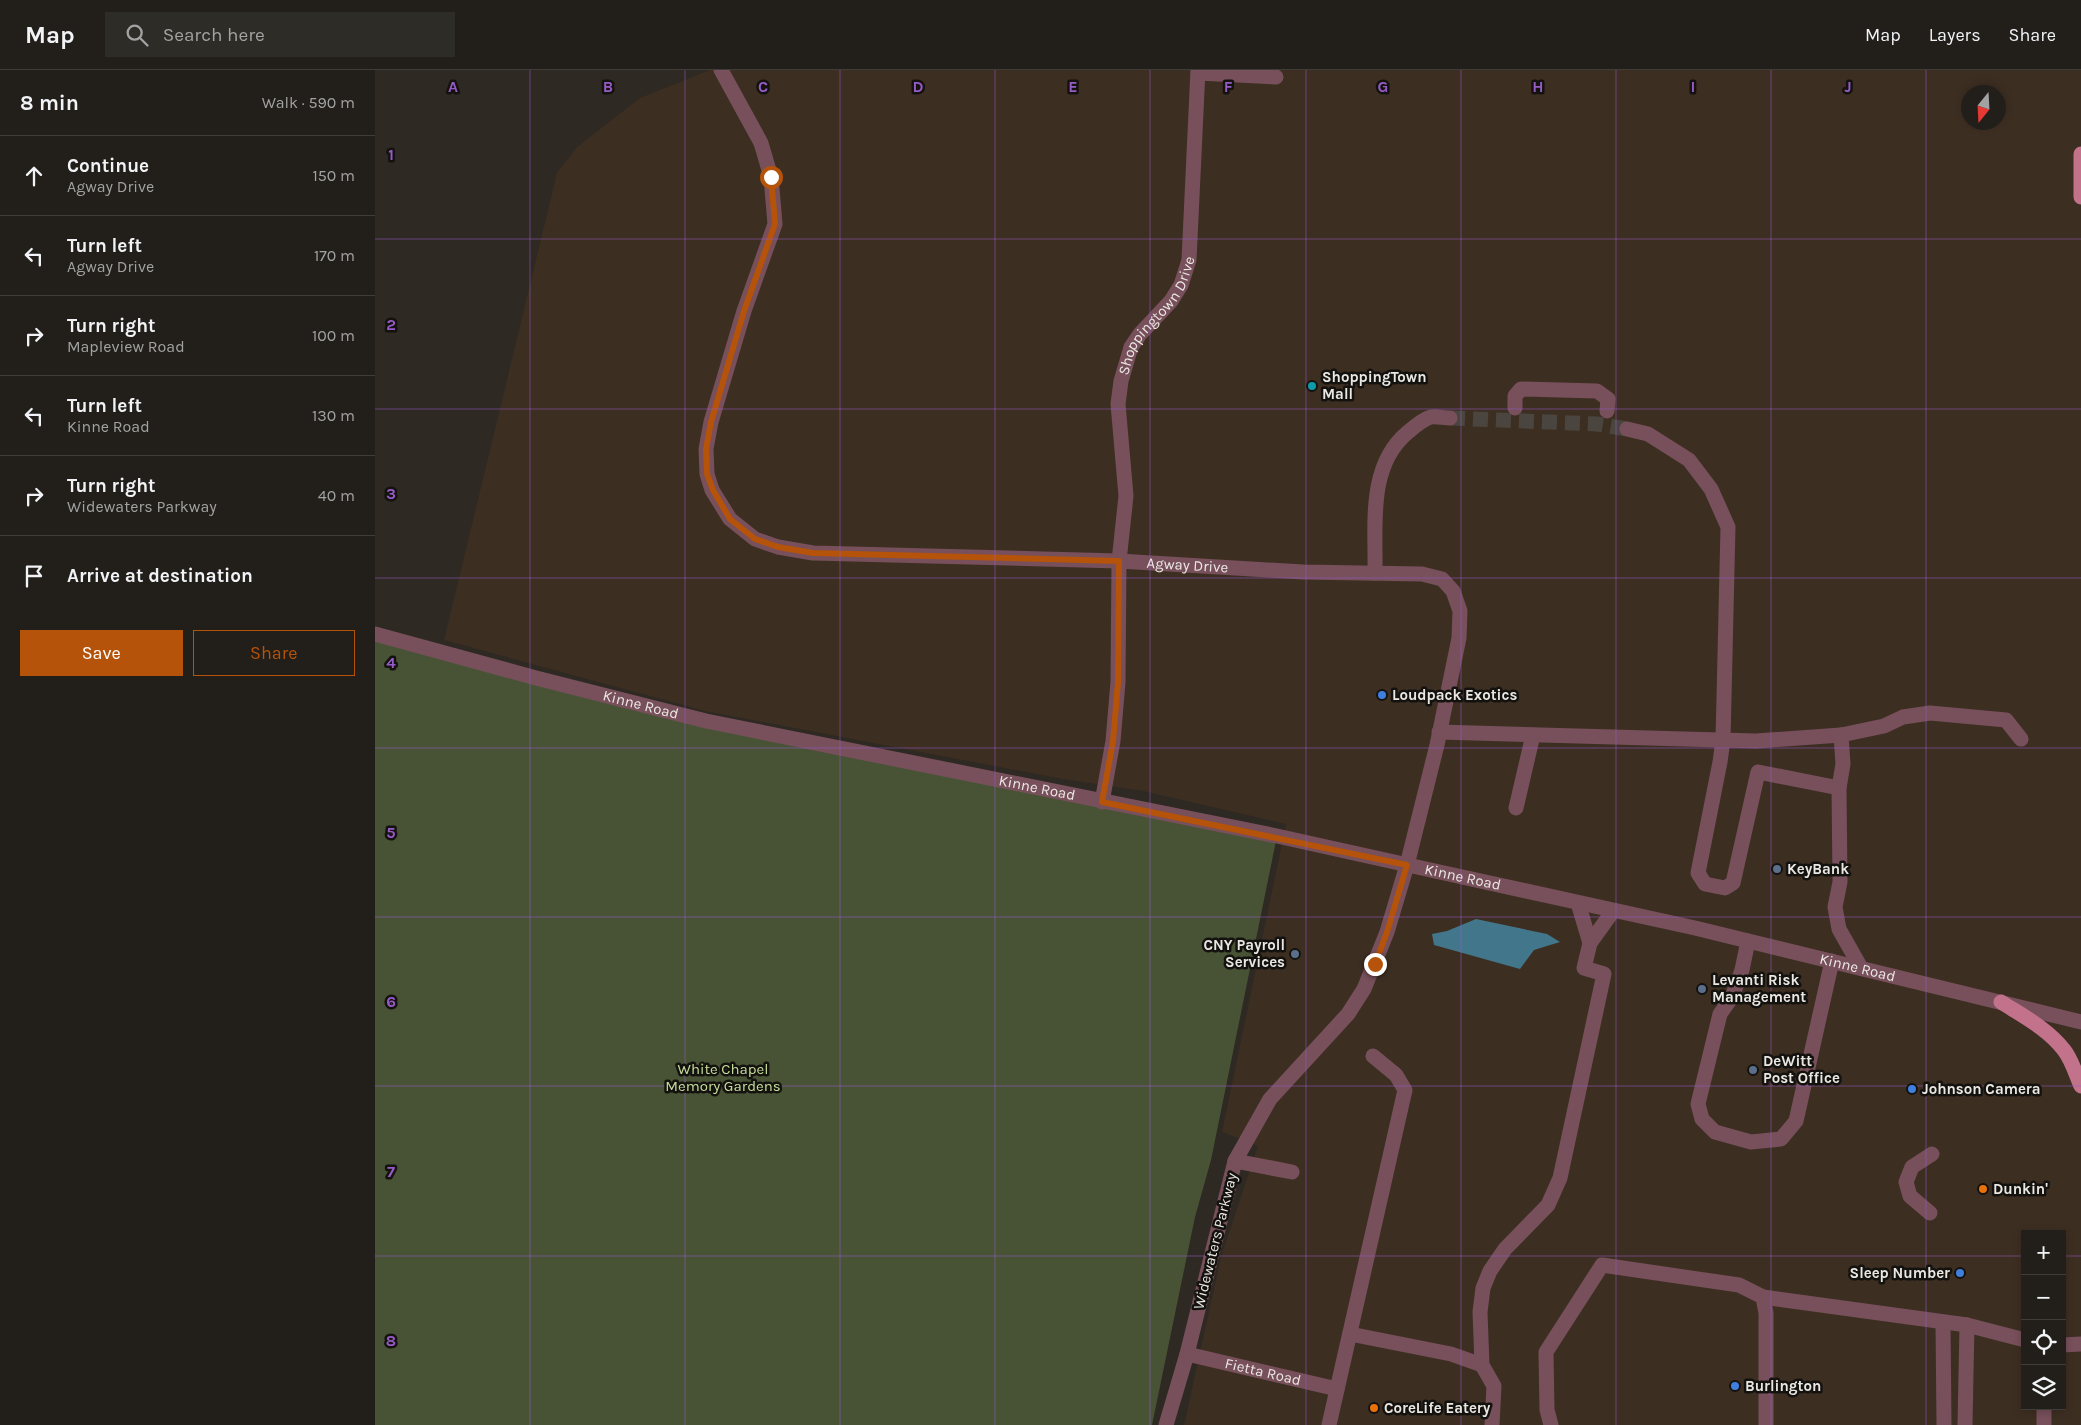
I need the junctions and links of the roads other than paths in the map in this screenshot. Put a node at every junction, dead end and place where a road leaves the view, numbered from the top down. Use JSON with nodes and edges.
{"nodes":[{"id":1,"x":721,"y":70,"type":"edge"},
{"id":2,"x":1198,"y":72,"type":"edge"},
{"id":3,"x":1276,"y":77,"type":"dead end"},
{"id":4,"x":2081,"y":154,"type":"edge"},
{"id":5,"x":2081,"y":197,"type":"edge"},
{"id":6,"x":1515,"y":408,"type":"dead end"},
{"id":7,"x":1607,"y":411,"type":"dead end"},
{"id":8,"x":1450,"y":418,"type":"tunnel mouth"},
{"id":9,"x":1627,"y":430,"type":"tunnel mouth"},
{"id":10,"x":1119,"y":561,"type":"junction"},
{"id":11,"x":1375,"y":573,"type":"junction"},
{"id":12,"x":375,"y":634,"type":"edge"},
{"id":13,"x":1439,"y":732,"type":"junction"},
{"id":14,"x":1841,"y":734,"type":"junction"},
{"id":15,"x":1533,"y":735,"type":"junction"},
{"id":16,"x":2021,"y":739,"type":"dead end"},
{"id":17,"x":1723,"y":740,"type":"junction"},
{"id":18,"x":1839,"y":788,"type":"junction"},
{"id":19,"x":1102,"y":802,"type":"junction"},
{"id":20,"x":1516,"y":808,"type":"dead end"},
{"id":21,"x":1407,"y":865,"type":"junction"},
{"id":22,"x":1578,"y":903,"type":"junction"},
{"id":23,"x":1613,"y":911,"type":"junction"},
{"id":24,"x":1748,"y":941,"type":"junction"},
{"id":25,"x":1591,"y":943,"type":"junction"},
{"id":26,"x":1832,"y":961,"type":"junction"},
{"id":27,"x":1861,"y":968,"type":"junction"},
{"id":28,"x":2001,"y":1002,"type":"junction"},
{"id":29,"x":2081,"y":1022,"type":"edge"},
{"id":30,"x":1373,"y":1056,"type":"dead end"},
{"id":31,"x":2081,"y":1086,"type":"edge"},
{"id":32,"x":1932,"y":1154,"type":"dead end"},
{"id":33,"x":1235,"y":1161,"type":"junction"},
{"id":34,"x":1292,"y":1172,"type":"dead end"},
{"id":35,"x":1930,"y":1213,"type":"dead end"},
{"id":36,"x":1763,"y":1297,"type":"junction"},
{"id":37,"x":1943,"y":1322,"type":"junction"},
{"id":38,"x":1967,"y":1325,"type":"junction"},
{"id":39,"x":1350,"y":1334,"type":"junction"},
{"id":40,"x":2021,"y":1339,"type":"edge"},
{"id":41,"x":2081,"y":1344,"type":"edge"},
{"id":42,"x":2066,"y":1345,"type":"edge"},
{"id":43,"x":1187,"y":1354,"type":"junction"},
{"id":44,"x":1482,"y":1365,"type":"junction"},
{"id":45,"x":1337,"y":1388,"type":"junction"},
{"id":46,"x":2044,"y":1410,"type":"edge"},
{"id":47,"x":1166,"y":1425,"type":"edge"},
{"id":48,"x":1329,"y":1425,"type":"edge"},
{"id":49,"x":1492,"y":1425,"type":"edge"},
{"id":50,"x":1551,"y":1425,"type":"edge"},
{"id":51,"x":1766,"y":1425,"type":"edge"},
{"id":52,"x":1944,"y":1425,"type":"edge"},
{"id":53,"x":1965,"y":1425,"type":"edge"},
{"id":54,"x":2044,"y":1425,"type":"edge"}],
"edges":[{"from":1,"to":10,"type":"street","name":"Agway Drive"},
{"from":2,"to":3,"type":"street"},
{"from":2,"to":10,"type":"street","name":"Shoppingtown Drive"},
{"from":4,"to":5,"type":"main road"},
{"from":6,"to":7,"type":"street"},
{"from":8,"to":11,"type":"street"},
{"from":9,"to":17,"type":"street"},
{"from":10,"to":11,"type":"street","name":"Agway Drive"},
{"from":10,"to":19,"type":"street","name":"Shoppingtown Drive"},
{"from":11,"to":13,"type":"street","name":"Agway Drive"},
{"from":12,"to":19,"type":"street","name":"Kinne Road"},
{"from":13,"to":15,"type":"street"},
{"from":13,"to":21,"type":"street","name":"Agway Drive"},
{"from":14,"to":16,"type":"street"},
{"from":14,"to":17,"type":"street"},
{"from":14,"to":18,"type":"street"},
{"from":15,"to":17,"type":"street"},
{"from":15,"to":20,"type":"street"},
{"from":17,"to":18,"type":"street"},
{"from":18,"to":27,"type":"street"},
{"from":19,"to":21,"type":"street","name":"Kinne Road"},
{"from":21,"to":22,"type":"street","name":"Kinne Road"},
{"from":21,"to":33,"type":"street","name":"Widewaters Parkway"},
{"from":22,"to":23,"type":"street","name":"Kinne Road"},
{"from":22,"to":25,"type":"street"},
{"from":23,"to":24,"type":"street","name":"Kinne Road"},
{"from":23,"to":25,"type":"street"},
{"from":24,"to":26,"type":"street","name":"Kinne Road"},
{"from":24,"to":26,"type":"street"},
{"from":25,"to":44,"type":"street"},
{"from":26,"to":27,"type":"street","name":"Kinne Road"},
{"from":27,"to":28,"type":"street","name":"Kinne Road"},
{"from":28,"to":29,"type":"street","name":"Kinne Road"},
{"from":28,"to":31,"type":"main road"},
{"from":30,"to":39,"type":"street"},
{"from":32,"to":35,"type":"street"},
{"from":33,"to":34,"type":"street"},
{"from":33,"to":43,"type":"street","name":"Widewaters Parkway"},
{"from":36,"to":37,"type":"street"},
{"from":36,"to":50,"type":"street"},
{"from":36,"to":51,"type":"street"},
{"from":37,"to":38,"type":"street"},
{"from":37,"to":52,"type":"street"},
{"from":38,"to":40,"type":"street"},
{"from":38,"to":53,"type":"street"},
{"from":39,"to":44,"type":"street"},
{"from":39,"to":45,"type":"street"},
{"from":41,"to":42,"type":"street"},
{"from":43,"to":45,"type":"street","name":"Fietta Road"},
{"from":43,"to":47,"type":"street","name":"Widewaters Parkway"},
{"from":44,"to":49,"type":"street"},
{"from":45,"to":48,"type":"street"},
{"from":46,"to":54,"type":"street"}]}
